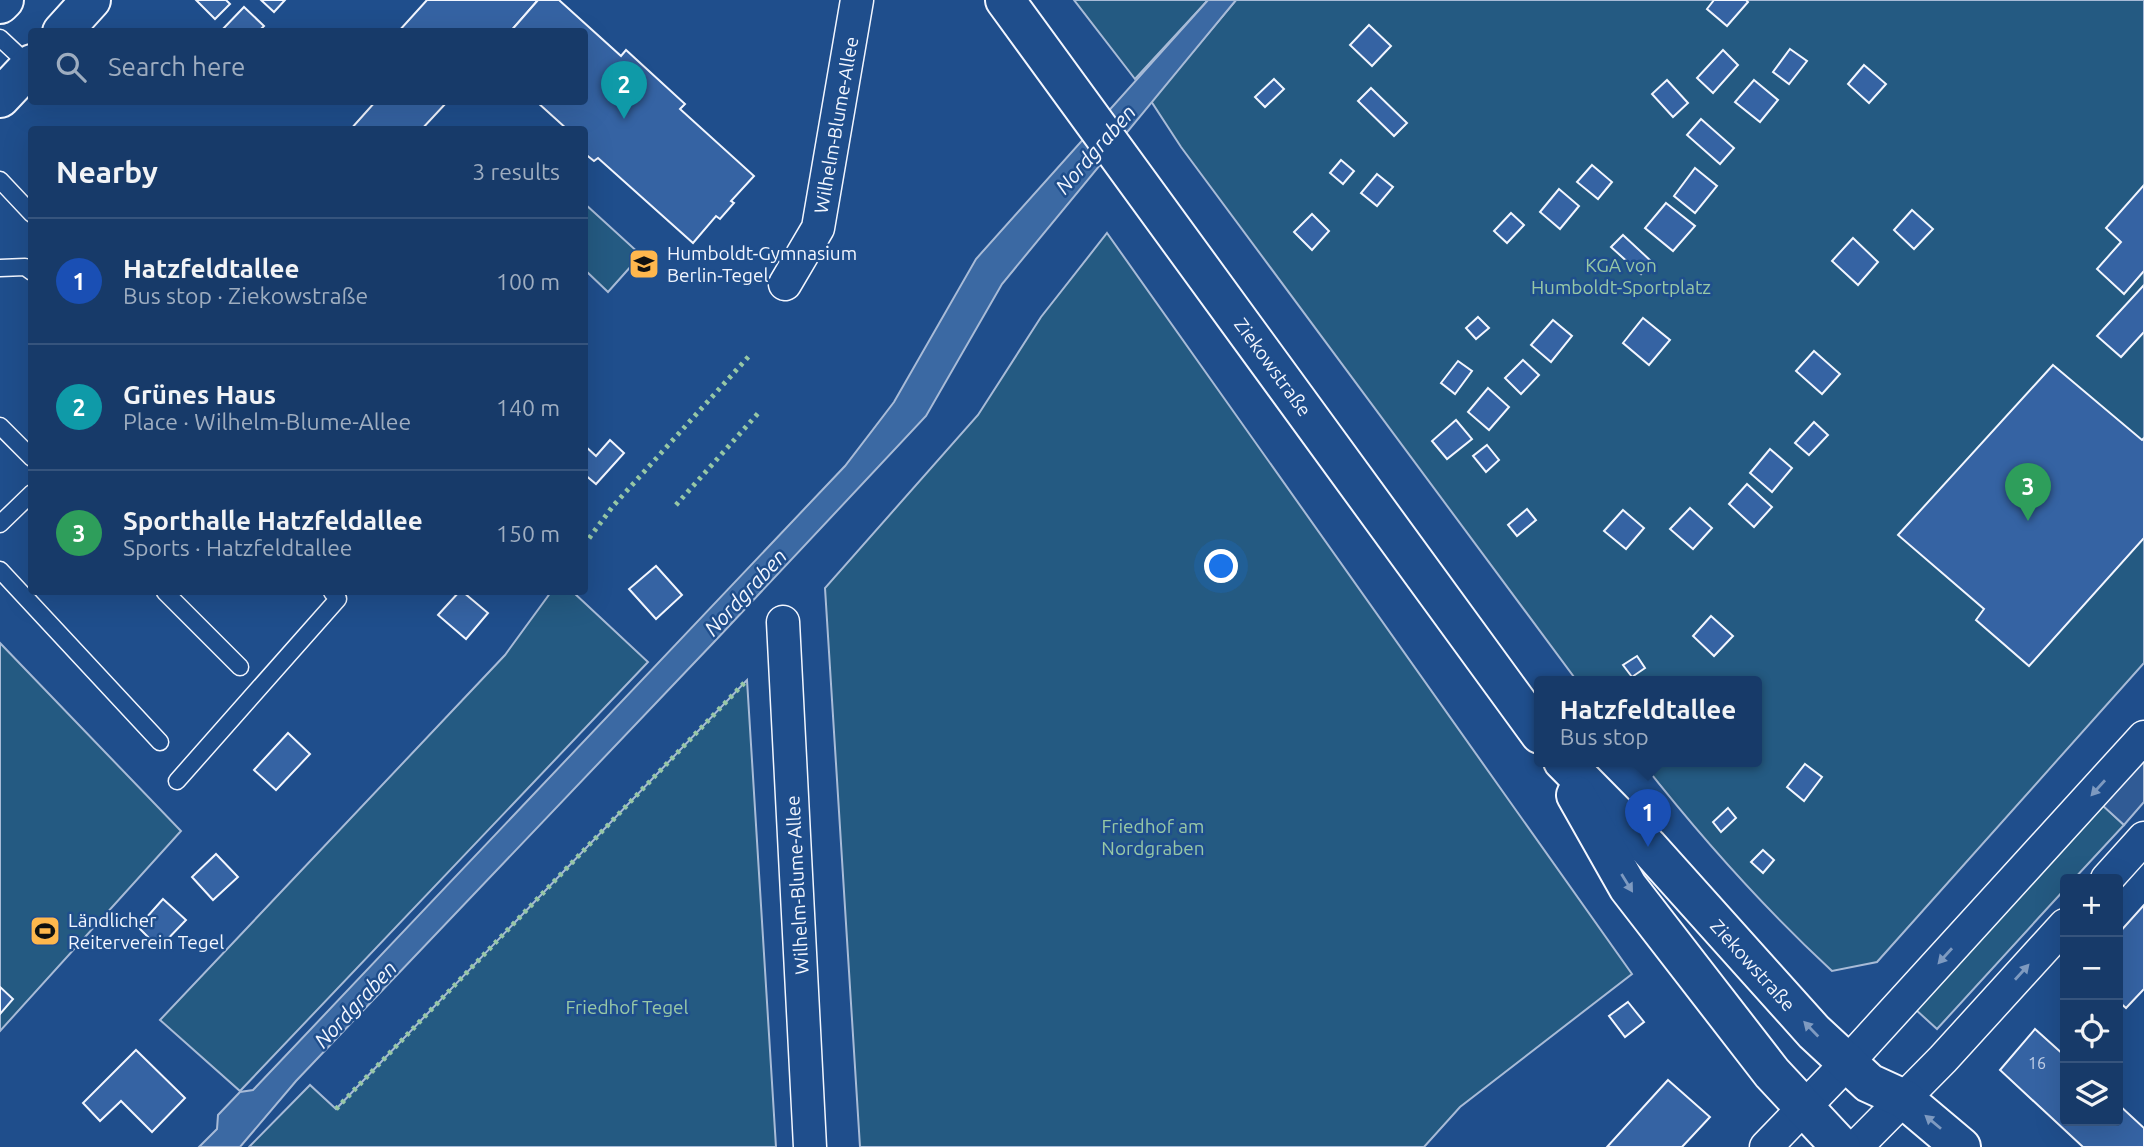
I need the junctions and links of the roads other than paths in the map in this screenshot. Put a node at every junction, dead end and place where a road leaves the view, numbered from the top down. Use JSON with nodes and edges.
{"nodes":[{"id":1,"x":4,"y":0,"type":"edge"},
{"id":2,"x":91,"y":0,"type":"edge"},
{"id":3,"x":857,"y":0,"type":"edge"},
{"id":4,"x":1005,"y":0,"type":"edge"},
{"id":5,"x":0,"y":4,"type":"edge"},
{"id":6,"x":66,"y":28,"type":"edge"},
{"id":7,"x":0,"y":38,"type":"edge"},
{"id":8,"x":28,"y":62,"type":"edge"},
{"id":9,"x":28,"y":68,"type":"edge"},
{"id":10,"x":0,"y":98,"type":"edge"},
{"id":11,"x":0,"y":180,"type":"edge"},
{"id":12,"x":28,"y":210,"type":"edge"},
{"id":13,"x":0,"y":268,"type":"edge"},
{"id":14,"x":28,"y":269,"type":"edge"},
{"id":15,"x":785,"y":284,"type":"dead end"},
{"id":16,"x":0,"y":426,"type":"edge"},
{"id":17,"x":28,"y":454,"type":"edge"},
{"id":18,"x":28,"y":497,"type":"edge"},
{"id":19,"x":0,"y":524,"type":"edge"},
{"id":20,"x":0,"y":570,"type":"edge"},
{"id":21,"x":168,"y":595,"type":"edge"},
{"id":22,"x":335,"y":595,"type":"edge"},
{"id":23,"x":783,"y":622,"type":"dead end"},
{"id":24,"x":240,"y":667,"type":"dead end"},
{"id":25,"x":1534,"y":727,"type":"edge"},
{"id":26,"x":2144,"y":737,"type":"edge"},
{"id":27,"x":160,"y":742,"type":"dead end"},
{"id":28,"x":1560,"y":767,"type":"edge"},
{"id":29,"x":1569,"y":767,"type":"edge"},
{"id":30,"x":177,"y":781,"type":"dead end"},
{"id":31,"x":2144,"y":838,"type":"edge"},
{"id":32,"x":2112,"y":874,"type":"edge"},
{"id":33,"x":2060,"y":930,"type":"edge"},
{"id":34,"x":1847,"y":1063,"type":"junction"},
{"id":35,"x":1904,"y":1099,"type":"junction"},
{"id":36,"x":1805,"y":1108,"type":"junction"},
{"id":37,"x":810,"y":1147,"type":"edge"},
{"id":38,"x":1766,"y":1147,"type":"edge"},
{"id":39,"x":1841,"y":1147,"type":"edge"},
{"id":40,"x":1856,"y":1147,"type":"edge"},
{"id":41,"x":1961,"y":1147,"type":"edge"}],
"edges":[{"from":1,"to":5,"type":"street"},
{"from":2,"to":6,"type":"street"},
{"from":3,"to":15,"type":"street","name":"Wilhelm-Blume-Allee"},
{"from":4,"to":25,"type":"street","name":"Ziekowstraße"},
{"from":7,"to":8,"type":"lane"},
{"from":9,"to":10,"type":"street"},
{"from":11,"to":12,"type":"lane"},
{"from":13,"to":14,"type":"lane"},
{"from":16,"to":17,"type":"lane"},
{"from":18,"to":19,"type":"lane"},
{"from":20,"to":27,"type":"lane"},
{"from":21,"to":24,"type":"lane"},
{"from":22,"to":30,"type":"lane"},
{"from":23,"to":37,"type":"street","name":"Wilhelm-Blume-Allee"},
{"from":26,"to":34,"type":"street","one_way":true},
{"from":28,"to":36,"type":"street","one_way":true},
{"from":34,"to":29,"type":"street","name":"Ziekowstraße","one_way":true},
{"from":31,"to":32,"type":"street"},
{"from":35,"to":33,"type":"street","one_way":true},
{"from":34,"to":35,"type":"street","name":"Ziekowstraße"},
{"from":34,"to":36,"type":"street"},
{"from":35,"to":40,"type":"street"},
{"from":41,"to":35,"type":"street","name":"Ziekowstraße","one_way":true},
{"from":36,"to":38,"type":"street"},
{"from":36,"to":39,"type":"street"}]}
